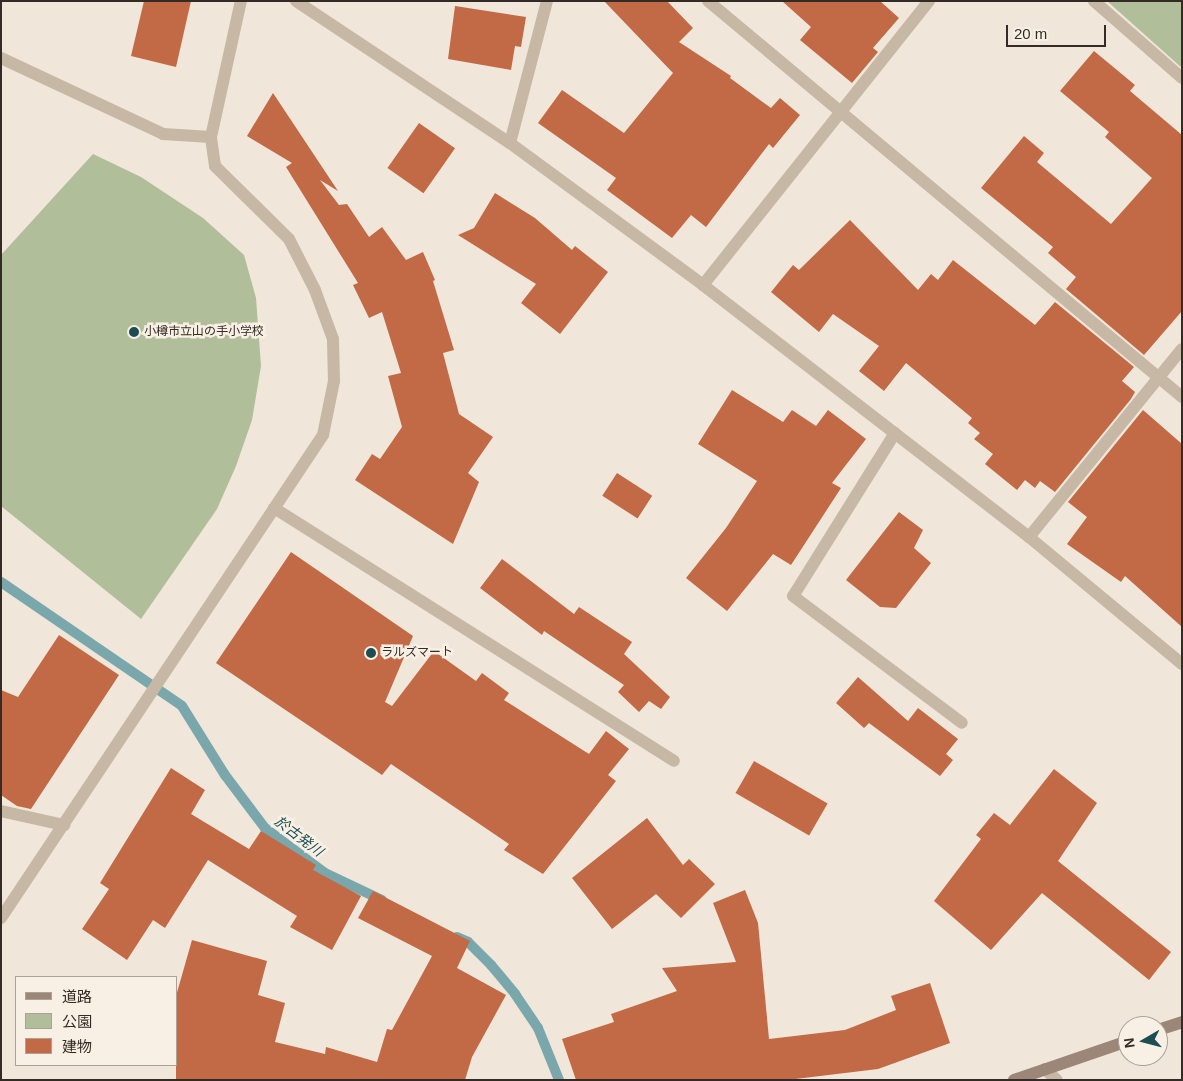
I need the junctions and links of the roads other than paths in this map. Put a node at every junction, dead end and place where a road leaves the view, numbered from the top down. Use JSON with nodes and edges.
{"nodes":[{"id":1,"x":241,"y":1,"type":"edge"},
{"id":2,"x":296,"y":1,"type":"edge"},
{"id":3,"x":548,"y":1,"type":"edge"},
{"id":4,"x":708,"y":1,"type":"edge"},
{"id":5,"x":929,"y":1,"type":"edge"},
{"id":6,"x":1094,"y":1,"type":"edge"},
{"id":7,"x":1,"y":58,"type":"edge"},
{"id":8,"x":1182,"y":78,"type":"edge"},
{"id":9,"x":841,"y":112,"type":"junction"},
{"id":10,"x":212,"y":137,"type":"junction"},
{"id":11,"x":510,"y":143,"type":"junction"},
{"id":12,"x":703,"y":285,"type":"junction"},
{"id":13,"x":1182,"y":348,"type":"edge"},
{"id":14,"x":1159,"y":378,"type":"junction"},
{"id":15,"x":1182,"y":397,"type":"edge"},
{"id":16,"x":895,"y":433,"type":"junction"},
{"id":17,"x":274,"y":508,"type":"junction"},
{"id":18,"x":1028,"y":537,"type":"junction"},
{"id":19,"x":1182,"y":664,"type":"edge"},
{"id":20,"x":962,"y":723,"type":"dead end"},
{"id":21,"x":674,"y":761,"type":"dead end"},
{"id":22,"x":1,"y":811,"type":"edge"},
{"id":23,"x":64,"y":826,"type":"junction"},
{"id":24,"x":1,"y":918,"type":"edge"},
{"id":25,"x":1182,"y":1022,"type":"edge"},
{"id":26,"x":1168,"y":1027,"type":"edge"},
{"id":27,"x":1118,"y":1044,"type":"edge"},
{"id":28,"x":1045,"y":1069,"type":"junction"},
{"id":29,"x":1014,"y":1080,"type":"edge"},
{"id":30,"x":1057,"y":1080,"type":"edge"}],
"edges":[{"from":1,"to":10,"type":"street"},
{"from":2,"to":11,"type":"street"},
{"from":3,"to":11,"type":"street"},
{"from":4,"to":9,"type":"street"},
{"from":5,"to":9,"type":"street"},
{"from":6,"to":8,"type":"street"},
{"from":7,"to":10,"type":"street"},
{"from":9,"to":12,"type":"street"},
{"from":9,"to":14,"type":"street"},
{"from":10,"to":17,"type":"street"},
{"from":11,"to":12,"type":"street"},
{"from":12,"to":16,"type":"street"},
{"from":13,"to":14,"type":"street"},
{"from":14,"to":15,"type":"street"},
{"from":14,"to":18,"type":"street"},
{"from":16,"to":18,"type":"street"},
{"from":16,"to":20,"type":"street"},
{"from":17,"to":21,"type":"street"},
{"from":17,"to":23,"type":"street"},
{"from":18,"to":19,"type":"street"},
{"from":22,"to":23,"type":"street"},
{"from":23,"to":24,"type":"street"},
{"from":25,"to":26,"type":"main road"},
{"from":27,"to":28,"type":"main road"},
{"from":28,"to":29,"type":"main road"},
{"from":28,"to":30,"type":"street"}]}
